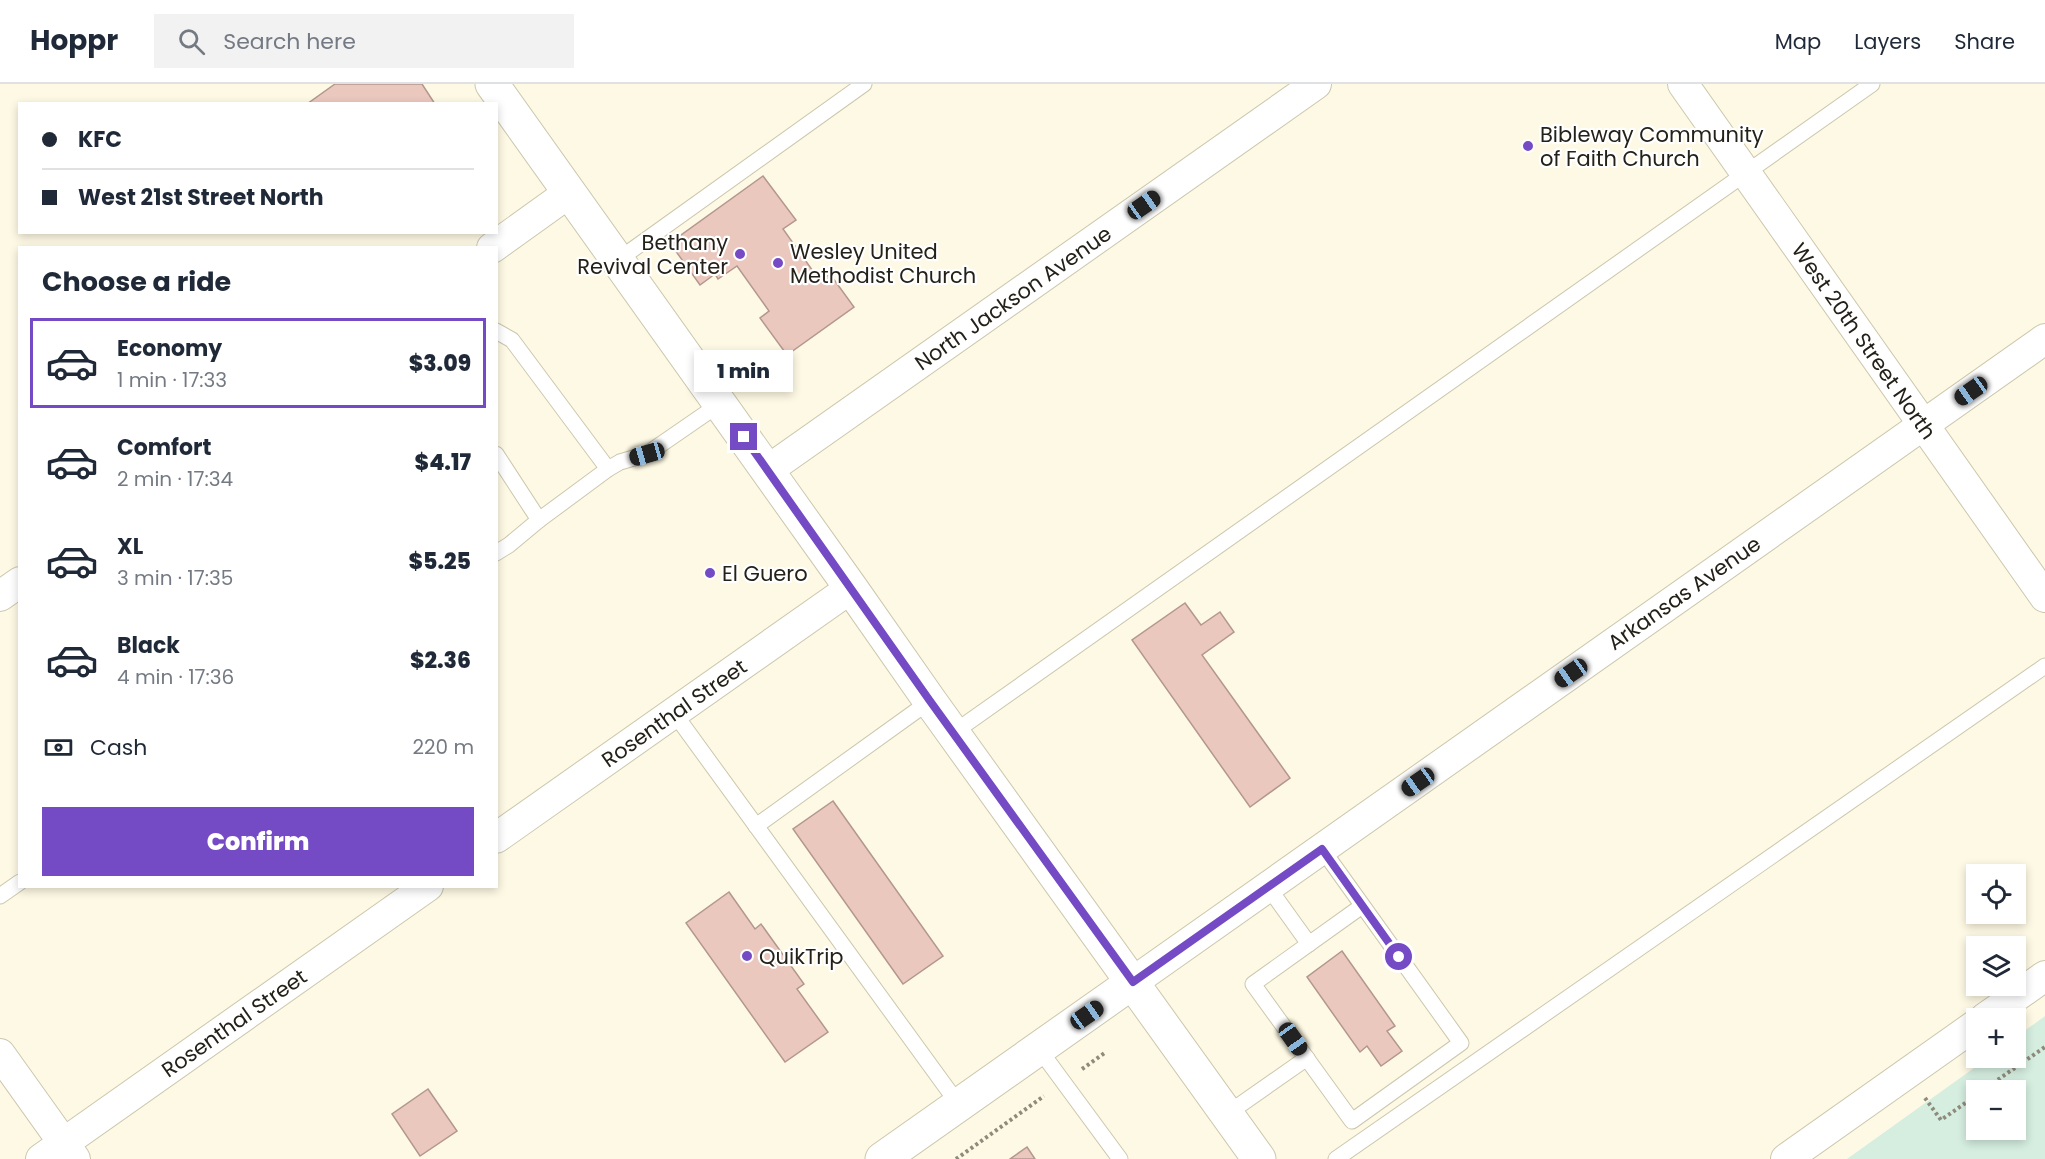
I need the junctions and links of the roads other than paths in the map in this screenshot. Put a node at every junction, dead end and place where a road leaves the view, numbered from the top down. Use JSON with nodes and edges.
{"nodes":[{"id":1,"x":492,"y":84,"type":"edge"},
{"id":2,"x":864,"y":84,"type":"edge"},
{"id":3,"x":1316,"y":84,"type":"edge"},
{"id":4,"x":1683,"y":84,"type":"edge"},
{"id":5,"x":1872,"y":84,"type":"edge"},
{"id":6,"x":1746,"y":172,"type":"junction"},
{"id":7,"x":570,"y":192,"type":"junction"},
{"id":8,"x":495,"y":246,"type":"edge"},
{"id":9,"x":618,"y":260,"type":"junction"},
{"id":10,"x":498,"y":332,"type":"edge"},
{"id":11,"x":2045,"y":339,"type":"edge"},
{"id":12,"x":721,"y":404,"type":"junction"},
{"id":13,"x":1923,"y":424,"type":"junction"},
{"id":14,"x":498,"y":457,"type":"edge"},
{"id":15,"x":608,"y":469,"type":"junction"},
{"id":16,"x":768,"y":470,"type":"junction"},
{"id":17,"x":539,"y":520,"type":"junction"},
{"id":18,"x":498,"y":552,"type":"edge"},
{"id":19,"x":18,"y":583,"type":"edge"},
{"id":20,"x":852,"y":588,"type":"junction"},
{"id":21,"x":0,"y":596,"type":"edge"},
{"id":22,"x":2045,"y":597,"type":"edge"},
{"id":23,"x":2045,"y":666,"type":"edge"},
{"id":24,"x":930,"y":701,"type":"junction"},
{"id":25,"x":674,"y":713,"type":"junction"},
{"id":26,"x":953,"y":733,"type":"junction"},
{"id":27,"x":756,"y":826,"type":"junction"},
{"id":28,"x":498,"y":837,"type":"edge"},
{"id":29,"x":1322,"y":849,"type":"junction"},
{"id":30,"x":18,"y":883,"type":"edge"},
{"id":31,"x":1268,"y":887,"type":"junction"},
{"id":32,"x":425,"y":888,"type":"edge"},
{"id":33,"x":0,"y":896,"type":"edge"},
{"id":34,"x":1362,"y":906,"type":"junction"},
{"id":35,"x":1309,"y":944,"type":"junction"},
{"id":36,"x":2045,"y":976,"type":"edge"},
{"id":37,"x":1133,"y":982,"type":"junction"},
{"id":38,"x":1999,"y":1008,"type":"edge"},
{"id":39,"x":1966,"y":1032,"type":"edge"},
{"id":40,"x":1039,"y":1049,"type":"junction"},
{"id":41,"x":0,"y":1054,"type":"edge"},
{"id":42,"x":1307,"y":1058,"type":"junction"},
{"id":43,"x":959,"y":1105,"type":"junction"},
{"id":44,"x":1227,"y":1114,"type":"junction"},
{"id":45,"x":60,"y":1154,"type":"edge"},
{"id":46,"x":882,"y":1159,"type":"edge"},
{"id":47,"x":1120,"y":1159,"type":"edge"},
{"id":48,"x":1259,"y":1159,"type":"edge"},
{"id":49,"x":1336,"y":1159,"type":"edge"},
{"id":50,"x":1786,"y":1159,"type":"edge"}],
"edges":[{"from":1,"to":7,"type":"main road"},
{"from":2,"to":9,"type":"lane"},
{"from":3,"to":16,"type":"street","name":"North Jackson Avenue"},
{"from":4,"to":6,"type":"street","name":"West 20th Street North"},
{"from":5,"to":6,"type":"lane"},
{"from":6,"to":13,"type":"street","name":"West 20th Street North"},
{"from":6,"to":26,"type":"lane"},
{"from":7,"to":8,"type":"street"},
{"from":7,"to":9,"type":"main road"},
{"from":9,"to":12,"type":"main road"},
{"from":10,"to":15,"type":"lane"},
{"from":11,"to":13,"type":"street","name":"Arkansas Avenue"},
{"from":12,"to":15,"type":"lane"},
{"from":12,"to":16,"type":"main road"},
{"from":13,"to":22,"type":"street","name":"West 20th Street North"},
{"from":13,"to":29,"type":"street","name":"Arkansas Avenue"},
{"from":14,"to":17,"type":"lane"},
{"from":15,"to":17,"type":"lane"},
{"from":16,"to":20,"type":"main road"},
{"from":17,"to":18,"type":"lane"},
{"from":19,"to":21,"type":"street"},
{"from":20,"to":24,"type":"main road"},
{"from":20,"to":25,"type":"street","name":"Rosenthal Street"},
{"from":23,"to":49,"type":"lane"},
{"from":24,"to":26,"type":"main road"},
{"from":24,"to":27,"type":"lane"},
{"from":25,"to":27,"type":"lane"},
{"from":25,"to":28,"type":"street","name":"Rosenthal Street"},
{"from":26,"to":37,"type":"main road"},
{"from":27,"to":43,"type":"lane"},
{"from":29,"to":31,"type":"street","name":"Arkansas Avenue"},
{"from":29,"to":34,"type":"lane"},
{"from":30,"to":33,"type":"lane"},
{"from":31,"to":35,"type":"lane"},
{"from":31,"to":37,"type":"street","name":"Arkansas Avenue"},
{"from":32,"to":45,"type":"street","name":"Rosenthal Street"},
{"from":34,"to":35,"type":"lane"},
{"from":34,"to":42,"type":"lane"},
{"from":35,"to":42,"type":"lane"},
{"from":36,"to":38,"type":"street"},
{"from":37,"to":40,"type":"main road","name":"Arkansas Avenue"},
{"from":37,"to":44,"type":"main road"},
{"from":39,"to":50,"type":"street"},
{"from":40,"to":43,"type":"main road","name":"Arkansas Avenue"},
{"from":40,"to":47,"type":"lane"},
{"from":41,"to":45,"type":"street"},
{"from":42,"to":44,"type":"lane"},
{"from":43,"to":46,"type":"main road","name":"Arkansas Avenue"},
{"from":44,"to":48,"type":"main road"}]}
